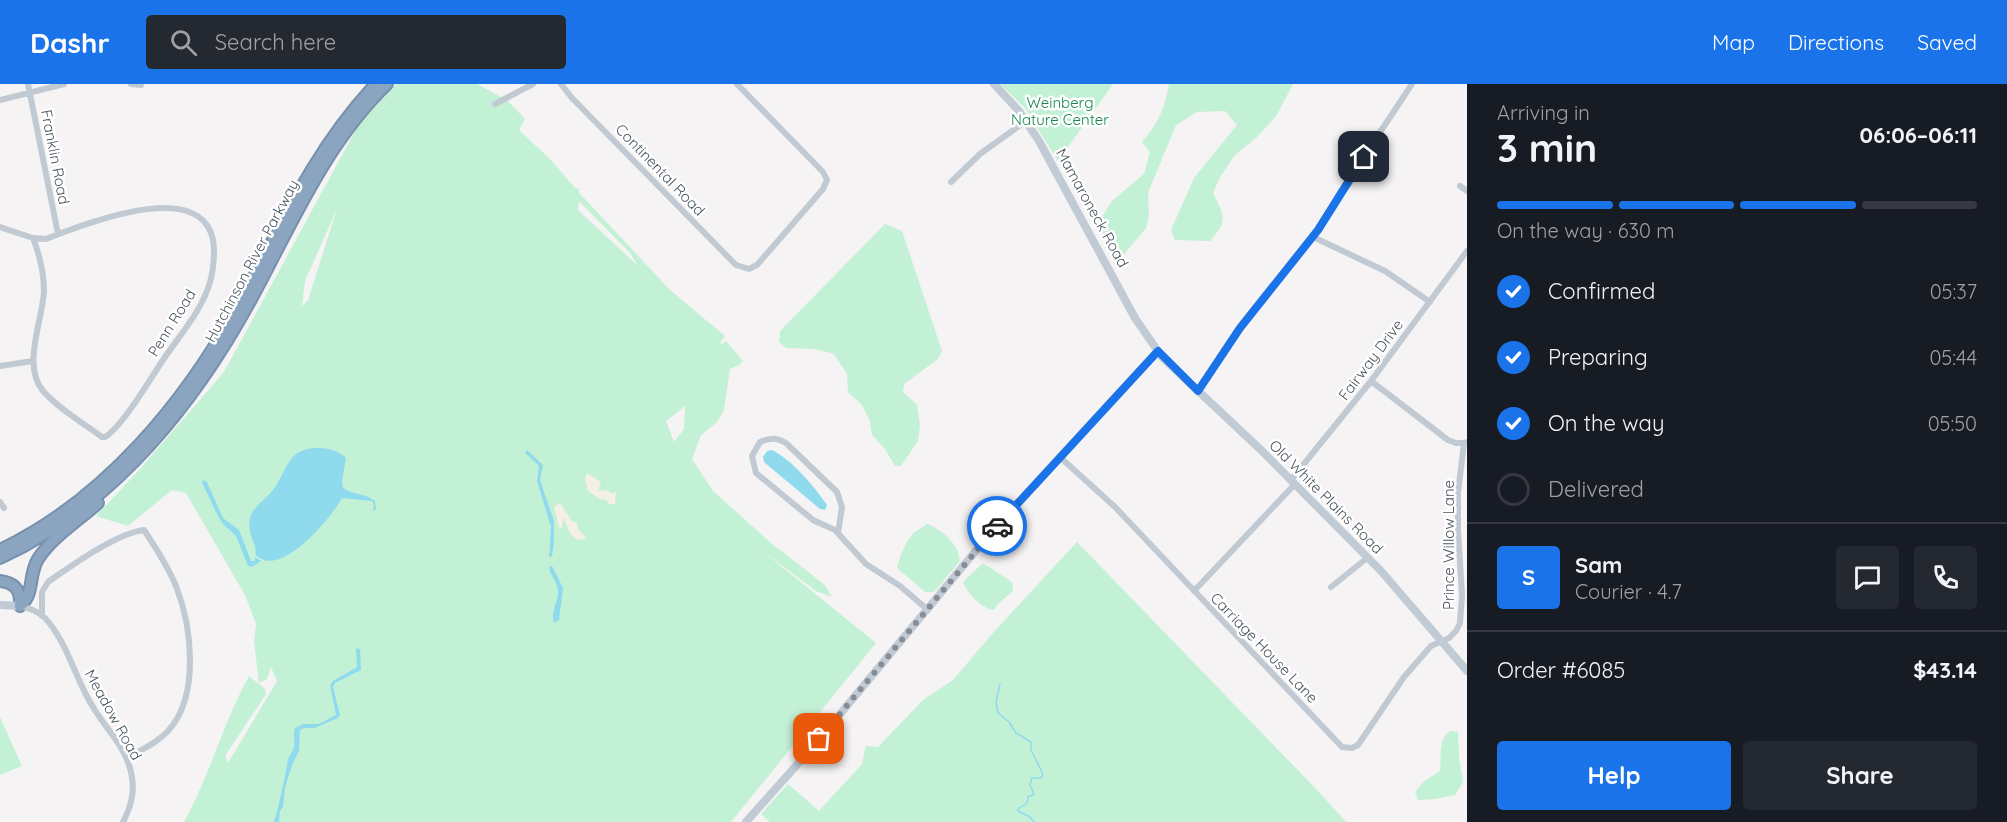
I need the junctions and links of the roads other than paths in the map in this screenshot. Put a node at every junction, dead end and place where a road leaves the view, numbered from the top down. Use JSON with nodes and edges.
{"nodes":[{"id":1,"x":28,"y":84,"type":"edge"},
{"id":2,"x":64,"y":84,"type":"edge"},
{"id":3,"x":131,"y":84,"type":"edge"},
{"id":4,"x":376,"y":84,"type":"edge"},
{"id":5,"x":387,"y":84,"type":"edge"},
{"id":6,"x":533,"y":84,"type":"edge"},
{"id":7,"x":561,"y":84,"type":"edge"},
{"id":8,"x":737,"y":84,"type":"edge"},
{"id":9,"x":994,"y":84,"type":"edge"},
{"id":10,"x":1412,"y":84,"type":"edge"},
{"id":11,"x":141,"y":85,"type":"edge"},
{"id":12,"x":30,"y":93,"type":"junction"},
{"id":13,"x":0,"y":100,"type":"edge"},
{"id":14,"x":495,"y":104,"type":"dead end"},
{"id":15,"x":1026,"y":121,"type":"junction"},
{"id":16,"x":951,"y":182,"type":"dead end"},
{"id":17,"x":1460,"y":186,"type":"dead end"},
{"id":18,"x":1467,"y":191,"type":"edge"},
{"id":19,"x":0,"y":227,"type":"edge"},
{"id":20,"x":58,"y":234,"type":"junction"},
{"id":21,"x":1313,"y":237,"type":"junction"},
{"id":22,"x":33,"y":238,"type":"junction"},
{"id":23,"x":1467,"y":251,"type":"edge"},
{"id":24,"x":1430,"y":302,"type":"junction"},
{"id":25,"x":1158,"y":351,"type":"junction"},
{"id":26,"x":33,"y":361,"type":"junction"},
{"id":27,"x":0,"y":366,"type":"edge"},
{"id":28,"x":1371,"y":381,"type":"junction"},
{"id":29,"x":1198,"y":391,"type":"junction"},
{"id":30,"x":189,"y":397,"type":"junction"},
{"id":31,"x":1466,"y":442,"type":"edge"},
{"id":32,"x":1061,"y":458,"type":"junction"},
{"id":33,"x":1464,"y":472,"type":"edge"},
{"id":34,"x":1292,"y":485,"type":"junction"},
{"id":35,"x":838,"y":532,"type":"junction"},
{"id":36,"x":0,"y":550,"type":"edge"},
{"id":37,"x":0,"y":558,"type":"edge"},
{"id":38,"x":1367,"y":558,"type":"junction"},
{"id":39,"x":0,"y":581,"type":"edge"},
{"id":40,"x":1331,"y":587,"type":"dead end"},
{"id":41,"x":1194,"y":591,"type":"junction"},
{"id":42,"x":0,"y":605,"type":"edge"},
{"id":43,"x":20,"y":606,"type":"junction"},
{"id":44,"x":928,"y":610,"type":"junction"},
{"id":45,"x":42,"y":616,"type":"junction"},
{"id":46,"x":1442,"y":642,"type":"junction"},
{"id":47,"x":1467,"y":671,"type":"edge"},
{"id":48,"x":127,"y":758,"type":"junction"},
{"id":49,"x":123,"y":822,"type":"edge"},
{"id":50,"x":746,"y":822,"type":"edge"}],
"edges":[{"from":1,"to":12,"type":"street","name":"Franklin Road"},
{"from":2,"to":12,"type":"street"},
{"from":3,"to":11,"type":"street"},
{"from":4,"to":36,"type":"highway","name":"Hutchinson River Parkway"},
{"from":5,"to":30,"type":"highway","name":"Hutchinson River Parkway"},
{"from":6,"to":14,"type":"street"},
{"from":7,"to":8,"type":"street","name":"Continental Road"},
{"from":9,"to":15,"type":"street","name":"Mamaroneck Road"},
{"from":10,"to":21,"type":"street"},
{"from":12,"to":13,"type":"street"},
{"from":12,"to":20,"type":"street","name":"Franklin Road"},
{"from":15,"to":16,"type":"street"},
{"from":15,"to":25,"type":"street","name":"Mamaroneck Road"},
{"from":17,"to":18,"type":"street"},
{"from":19,"to":22,"type":"street"},
{"from":20,"to":22,"type":"street","name":"Penn Road"},
{"from":20,"to":26,"type":"street","name":"Penn Road"},
{"from":21,"to":24,"type":"street"},
{"from":21,"to":29,"type":"street"},
{"from":22,"to":26,"type":"street"},
{"from":23,"to":24,"type":"street","name":"Fairway Drive"},
{"from":24,"to":28,"type":"street","name":"Fairway Drive"},
{"from":25,"to":29,"type":"street","name":"Old White Plains Road"},
{"from":25,"to":32,"type":"street"},
{"from":26,"to":27,"type":"street"},
{"from":28,"to":31,"type":"street"},
{"from":28,"to":34,"type":"street","name":"Fairway Drive"},
{"from":29,"to":34,"type":"street","name":"Old White Plains Road"},
{"from":30,"to":37,"type":"highway","name":"Hutchinson River Parkway"},
{"from":30,"to":43,"type":"highway"},
{"from":31,"to":33,"type":"street","name":"Prince Willow Lane"},
{"from":32,"to":41,"type":"street","name":"Carriage House Lane"},
{"from":32,"to":44,"type":"street"},
{"from":33,"to":46,"type":"street","name":"Prince Willow Lane"},
{"from":34,"to":38,"type":"street","name":"Old White Plains Road"},
{"from":34,"to":41,"type":"street","name":"Fairway Drive"},
{"from":35,"to":35,"type":"street"},
{"from":35,"to":44,"type":"street"},
{"from":38,"to":40,"type":"street"},
{"from":38,"to":46,"type":"street","name":"Old White Plains Road"},
{"from":39,"to":43,"type":"highway"},
{"from":41,"to":46,"type":"street","name":"Carriage House Lane"},
{"from":42,"to":43,"type":"street"},
{"from":43,"to":45,"type":"street"},
{"from":44,"to":50,"type":"street"},
{"from":45,"to":48,"type":"street","name":"Meadow Road"},
{"from":45,"to":48,"type":"street"},
{"from":46,"to":47,"type":"street","name":"Old White Plains Road"},
{"from":48,"to":49,"type":"street","name":"Meadow Road"}]}
